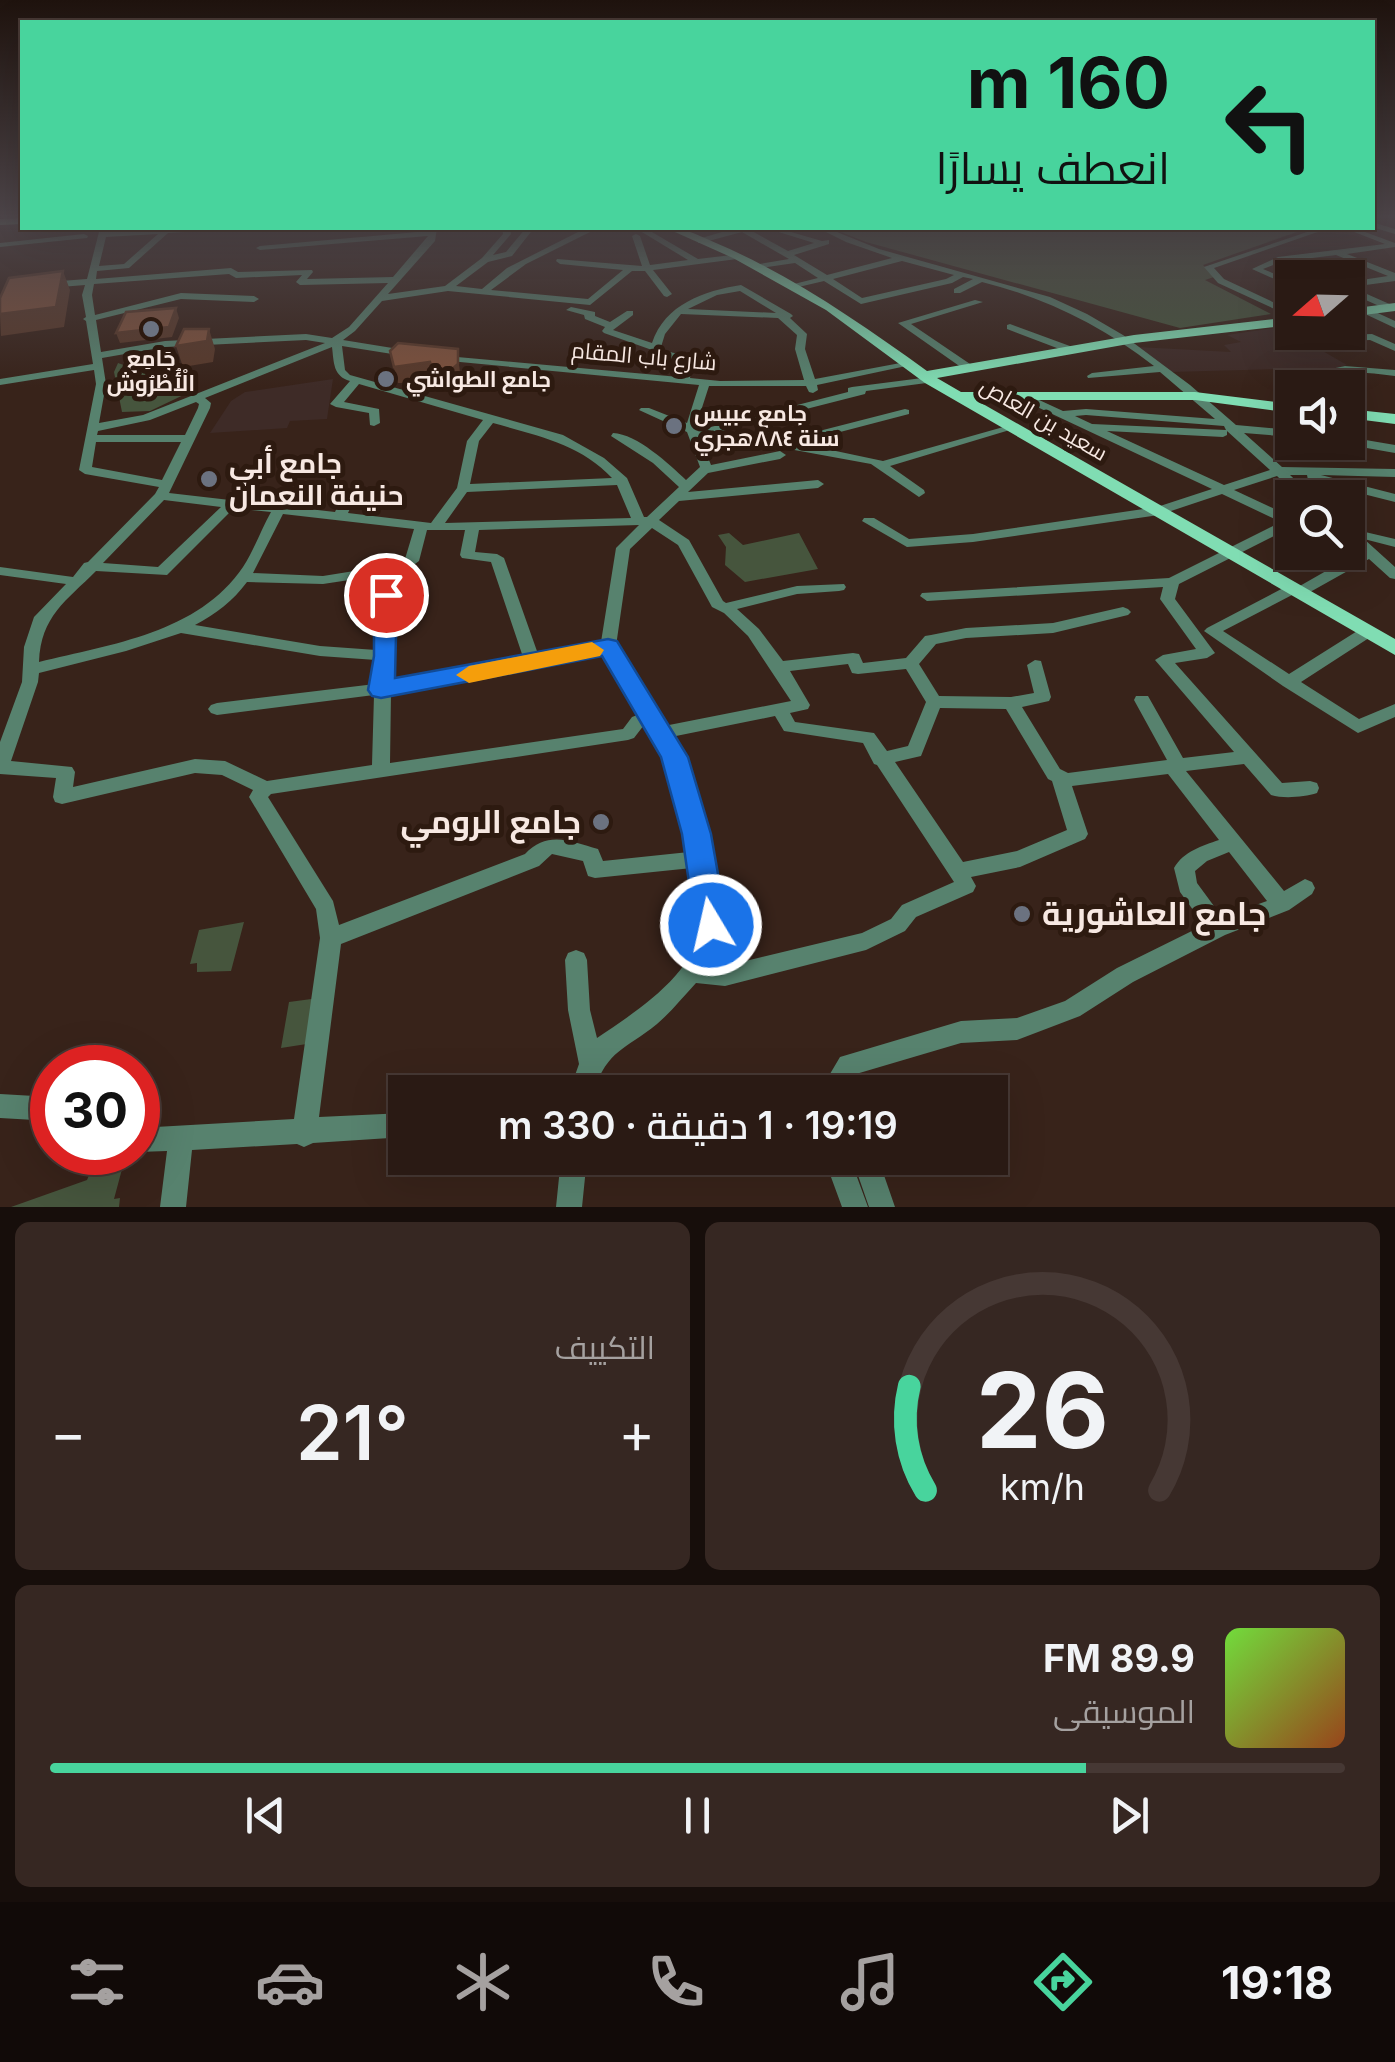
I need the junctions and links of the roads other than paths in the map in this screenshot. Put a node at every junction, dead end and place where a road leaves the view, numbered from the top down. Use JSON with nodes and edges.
{"nodes":[{"id":1,"x":93,"y":274,"type":"edge"},
{"id":2,"x":201,"y":274,"type":"edge"},
{"id":3,"x":306,"y":274,"type":"edge"},
{"id":4,"x":400,"y":274,"type":"edge"},
{"id":5,"x":467,"y":274,"type":"edge"},
{"id":6,"x":500,"y":274,"type":"edge"},
{"id":7,"x":623,"y":274,"type":"edge"},
{"id":8,"x":652,"y":274,"type":"edge"},
{"id":9,"x":770,"y":274,"type":"edge"},
{"id":10,"x":821,"y":274,"type":"edge"},
{"id":11,"x":846,"y":274,"type":"edge"},
{"id":12,"x":961,"y":274,"type":"edge"},
{"id":13,"x":962,"y":274,"type":"edge"},
{"id":14,"x":1215,"y":274,"type":"edge"},
{"id":15,"x":1395,"y":277,"type":"edge"},
{"id":16,"x":829,"y":279,"type":"junction"},
{"id":17,"x":981,"y":279,"type":"junction"},
{"id":18,"x":396,"y":280,"type":"junction"},
{"id":19,"x":89,"y":283,"type":"junction"},
{"id":20,"x":1365,"y":283,"type":"edge"},
{"id":21,"x":36,"y":286,"type":"edge"},
{"id":22,"x":793,"y":287,"type":"junction"},
{"id":23,"x":448,"y":288,"type":"junction"},
{"id":24,"x":958,"y":291,"type":"dead end"},
{"id":25,"x":482,"y":293,"type":"junction"},
{"id":26,"x":667,"y":294,"type":"dead end"},
{"id":27,"x":1365,"y":295,"type":"edge"},
{"id":28,"x":381,"y":298,"type":"junction"},
{"id":29,"x":254,"y":299,"type":"dead end"},
{"id":30,"x":558,"y":302,"type":"junction"},
{"id":31,"x":978,"y":302,"type":"dead end"},
{"id":32,"x":1275,"y":308,"type":"edge"},
{"id":33,"x":1393,"y":308,"type":"edge"},
{"id":34,"x":1365,"y":310,"type":"edge"},
{"id":35,"x":679,"y":311,"type":"junction"},
{"id":36,"x":630,"y":313,"type":"dead end"},
{"id":37,"x":1365,"y":314,"type":"edge"},
{"id":38,"x":782,"y":317,"type":"junction"},
{"id":39,"x":88,"y":319,"type":"junction"},
{"id":40,"x":1275,"y":320,"type":"edge"},
{"id":41,"x":1395,"y":325,"type":"edge"},
{"id":42,"x":611,"y":326,"type":"junction"},
{"id":43,"x":1010,"y":326,"type":"dead end"},
{"id":44,"x":1365,"y":337,"type":"edge"},
{"id":45,"x":340,"y":339,"type":"junction"},
{"id":46,"x":1125,"y":342,"type":"junction"},
{"id":47,"x":656,"y":348,"type":"junction"},
{"id":48,"x":1395,"y":348,"type":"edge"},
{"id":49,"x":1074,"y":350,"type":"junction"},
{"id":50,"x":99,"y":361,"type":"junction"},
{"id":51,"x":907,"y":363,"type":"junction"},
{"id":52,"x":969,"y":368,"type":"junction"},
{"id":53,"x":1159,"y":369,"type":"junction"},
{"id":54,"x":1336,"y":370,"type":"edge"},
{"id":55,"x":1365,"y":370,"type":"edge"},
{"id":56,"x":1365,"y":370,"type":"edge"},
{"id":57,"x":1395,"y":373,"type":"edge"},
{"id":58,"x":1092,"y":376,"type":"dead end"},
{"id":59,"x":928,"y":378,"type":"junction"},
{"id":60,"x":358,"y":379,"type":"junction"},
{"id":61,"x":0,"y":382,"type":"edge"},
{"id":62,"x":683,"y":382,"type":"junction"},
{"id":63,"x":705,"y":383,"type":"junction"},
{"id":64,"x":809,"y":384,"type":"junction"},
{"id":65,"x":861,"y":392,"type":"junction"},
{"id":66,"x":1020,"y":395,"type":"junction"},
{"id":67,"x":960,"y":396,"type":"junction"},
{"id":68,"x":1195,"y":396,"type":"junction"},
{"id":69,"x":198,"y":398,"type":"junction"},
{"id":70,"x":820,"y":402,"type":"junction"},
{"id":71,"x":1275,"y":406,"type":"edge"},
{"id":72,"x":645,"y":410,"type":"dead end"},
{"id":73,"x":905,"y":412,"type":"dead end"},
{"id":74,"x":1061,"y":415,"type":"junction"},
{"id":75,"x":1365,"y":416,"type":"edge"},
{"id":76,"x":490,"y":419,"type":"junction"},
{"id":77,"x":755,"y":419,"type":"junction"},
{"id":78,"x":1395,"y":419,"type":"edge"},
{"id":79,"x":374,"y":423,"type":"dead end"},
{"id":80,"x":1090,"y":426,"type":"junction"},
{"id":81,"x":1014,"y":427,"type":"junction"},
{"id":82,"x":1231,"y":428,"type":"junction"},
{"id":83,"x":693,"y":432,"type":"junction"},
{"id":84,"x":1275,"y":432,"type":"edge"},
{"id":85,"x":92,"y":433,"type":"junction"},
{"id":86,"x":617,"y":436,"type":"dead end"},
{"id":87,"x":190,"y":438,"type":"junction"},
{"id":88,"x":1365,"y":444,"type":"edge"},
{"id":89,"x":1395,"y":448,"type":"edge"},
{"id":90,"x":781,"y":450,"type":"junction"},
{"id":91,"x":1353,"y":460,"type":"edge"},
{"id":92,"x":882,"y":465,"type":"junction"},
{"id":93,"x":704,"y":470,"type":"junction"},
{"id":94,"x":1284,"y":471,"type":"junction"},
{"id":95,"x":1358,"y":471,"type":"junction"},
{"id":96,"x":1395,"y":473,"type":"edge"},
{"id":97,"x":1292,"y":480,"type":"edge"},
{"id":98,"x":623,"y":481,"type":"junction"},
{"id":99,"x":818,"y":484,"type":"dead end"},
{"id":100,"x":462,"y":488,"type":"junction"},
{"id":101,"x":1220,"y":488,"type":"junction"},
{"id":102,"x":164,"y":491,"type":"junction"},
{"id":103,"x":341,"y":492,"type":"dead end"},
{"id":104,"x":683,"y":492,"type":"junction"},
{"id":105,"x":919,"y":493,"type":"dead end"},
{"id":106,"x":1395,"y":498,"type":"edge"},
{"id":107,"x":232,"y":503,"type":"junction"},
{"id":108,"x":280,"y":508,"type":"junction"},
{"id":109,"x":1159,"y":511,"type":"junction"},
{"id":110,"x":1275,"y":514,"type":"edge"},
{"id":111,"x":340,"y":515,"type":"junction"},
{"id":112,"x":645,"y":520,"type":"junction"},
{"id":113,"x":869,"y":521,"type":"dead end"},
{"id":114,"x":428,"y":526,"type":"junction"},
{"id":115,"x":473,"y":526,"type":"junction"},
{"id":116,"x":1275,"y":530,"type":"edge"},
{"id":117,"x":1365,"y":536,"type":"edge"},
{"id":118,"x":1395,"y":543,"type":"edge"},
{"id":119,"x":1365,"y":547,"type":"edge"},
{"id":120,"x":1365,"y":550,"type":"edge"},
{"id":121,"x":1229,"y":552,"type":"junction"},
{"id":122,"x":1370,"y":552,"type":"junction"},
{"id":123,"x":89,"y":566,"type":"junction"},
{"id":124,"x":405,"y":567,"type":"junction"},
{"id":125,"x":0,"y":571,"type":"edge"},
{"id":126,"x":1395,"y":575,"type":"edge"},
{"id":127,"x":242,"y":577,"type":"junction"},
{"id":128,"x":74,"y":581,"type":"junction"},
{"id":129,"x":1172,"y":582,"type":"junction"},
{"id":130,"x":839,"y":587,"type":"dead end"},
{"id":131,"x":1295,"y":591,"type":"junction"},
{"id":132,"x":927,"y":596,"type":"dead end"},
{"id":133,"x":727,"y":607,"type":"junction"},
{"id":134,"x":1123,"y":612,"type":"dead end"},
{"id":135,"x":182,"y":628,"type":"junction"},
{"id":136,"x":1367,"y":632,"type":"junction"},
{"id":137,"x":608,"y":646,"type":"junction"},
{"id":138,"x":1395,"y":648,"type":"edge"},
{"id":139,"x":386,"y":656,"type":"junction"},
{"id":140,"x":910,"y":663,"type":"junction"},
{"id":141,"x":534,"y":664,"type":"junction"},
{"id":142,"x":1035,"y":664,"type":"dead end"},
{"id":143,"x":779,"y":667,"type":"junction"},
{"id":144,"x":31,"y":670,"type":"junction"},
{"id":145,"x":1289,"y":682,"type":"junction"},
{"id":146,"x":381,"y":690,"type":"junction"},
{"id":147,"x":1142,"y":700,"type":"dead end"},
{"id":148,"x":934,"y":702,"type":"junction"},
{"id":149,"x":1012,"y":703,"type":"junction"},
{"id":150,"x":216,"y":709,"type":"dead end"},
{"id":151,"x":778,"y":709,"type":"junction"},
{"id":152,"x":1395,"y":710,"type":"edge"},
{"id":153,"x":654,"y":725,"type":"junction"},
{"id":154,"x":3,"y":756,"type":"edge"},
{"id":155,"x":1246,"y":757,"type":"junction"},
{"id":156,"x":880,"y":758,"type":"junction"},
{"id":157,"x":1174,"y":769,"type":"junction"},
{"id":158,"x":381,"y":772,"type":"junction"},
{"id":159,"x":1060,"y":778,"type":"junction"},
{"id":160,"x":265,"y":788,"type":"junction"},
{"id":161,"x":1310,"y":788,"type":"dead end"},
{"id":162,"x":1232,"y":843,"type":"junction"},
{"id":163,"x":700,"y":859,"type":"junction"},
{"id":164,"x":958,"y":871,"type":"junction"},
{"id":165,"x":1305,"y":888,"type":"dead end"},
{"id":166,"x":1282,"y":904,"type":"junction"},
{"id":167,"x":1218,"y":928,"type":"junction"},
{"id":168,"x":331,"y":938,"type":"junction"},
{"id":169,"x":576,"y":960,"type":"dead end"},
{"id":170,"x":691,"y":974,"type":"junction"},
{"id":171,"x":591,"y":1064,"type":"junction"},
{"id":172,"x":587,"y":1075,"type":"edge"},
{"id":173,"x":841,"y":1075,"type":"edge"},
{"id":174,"x":0,"y":1106,"type":"edge"},
{"id":175,"x":30,"y":1108,"type":"edge"},
{"id":176,"x":388,"y":1127,"type":"edge"},
{"id":177,"x":304,"y":1134,"type":"junction"},
{"id":178,"x":182,"y":1139,"type":"junction"},
{"id":179,"x":160,"y":1140,"type":"edge"},
{"id":180,"x":572,"y":1175,"type":"edge"},
{"id":181,"x":843,"y":1175,"type":"edge"},
{"id":182,"x":870,"y":1175,"type":"edge"},
{"id":183,"x":173,"y":1207,"type":"edge"},
{"id":184,"x":569,"y":1207,"type":"edge"},
{"id":185,"x":855,"y":1207,"type":"edge"},
{"id":186,"x":882,"y":1207,"type":"edge"}],
"edges":[{"from":1,"to":19,"type":"street"},
{"from":2,"to":19,"type":"street"},
{"from":3,"to":18,"type":"street"},
{"from":4,"to":18,"type":"street"},
{"from":5,"to":23,"type":"street"},
{"from":6,"to":25,"type":"street"},
{"from":7,"to":30,"type":"street"},
{"from":8,"to":26,"type":"street"},
{"from":9,"to":22,"type":"main road","name":"سعيد بن العاص"},
{"from":10,"to":16,"type":"street"},
{"from":11,"to":16,"type":"street"},
{"from":12,"to":16,"type":"street"},
{"from":13,"to":17,"type":"street"},
{"from":14,"to":32,"type":"street"},
{"from":15,"to":20,"type":"street"},
{"from":16,"to":22,"type":"street"},
{"from":17,"to":24,"type":"street"},
{"from":17,"to":46,"type":"street"},
{"from":18,"to":28,"type":"street"},
{"from":19,"to":21,"type":"street"},
{"from":19,"to":39,"type":"street"},
{"from":22,"to":51,"type":"main road","name":"سعيد بن العاص"},
{"from":23,"to":25,"type":"street"},
{"from":23,"to":28,"type":"street"},
{"from":25,"to":30,"type":"street"},
{"from":27,"to":33,"type":"street"},
{"from":28,"to":45,"type":"street"},
{"from":29,"to":39,"type":"street"},
{"from":30,"to":42,"type":"street"},
{"from":31,"to":52,"type":"street"},
{"from":33,"to":34,"type":"main road"},
{"from":35,"to":38,"type":"street"},
{"from":35,"to":38,"type":"street"},
{"from":35,"to":47,"type":"street"},
{"from":36,"to":42,"type":"street"},
{"from":37,"to":41,"type":"street"},
{"from":38,"to":64,"type":"street"},
{"from":39,"to":50,"type":"street"},
{"from":40,"to":46,"type":"main road"},
{"from":42,"to":47,"type":"street"},
{"from":43,"to":49,"type":"street"},
{"from":44,"to":48,"type":"street"},
{"from":45,"to":50,"type":"street","name":"شارع باب المقام"},
{"from":45,"to":60,"type":"street"},
{"from":45,"to":62,"type":"street","name":"شارع باب المقام"},
{"from":45,"to":69,"type":"street"},
{"from":46,"to":49,"type":"main road"},
{"from":46,"to":53,"type":"street"},
{"from":47,"to":62,"type":"street"},
{"from":49,"to":52,"type":"main road"},
{"from":50,"to":61,"type":"street","name":"شارع باب المقام"},
{"from":50,"to":85,"type":"street"},
{"from":51,"to":59,"type":"main road","name":"سعيد بن العاص"},
{"from":51,"to":64,"type":"street","name":"شارع باب المقام"},
{"from":52,"to":59,"type":"main road"},
{"from":53,"to":58,"type":"street"},
{"from":53,"to":68,"type":"street"},
{"from":54,"to":56,"type":"street"},
{"from":55,"to":57,"type":"street"},
{"from":59,"to":65,"type":"street"},
{"from":59,"to":67,"type":"main road","name":"سعيد بن العاص"},
{"from":60,"to":76,"type":"street"},
{"from":60,"to":79,"type":"street"},
{"from":62,"to":63,"type":"street","name":"شارع باب المقام"},
{"from":63,"to":64,"type":"street","name":"شارع باب المقام"},
{"from":63,"to":83,"type":"street"},
{"from":64,"to":65,"type":"street"},
{"from":64,"to":70,"type":"street"},
{"from":65,"to":70,"type":"street"},
{"from":66,"to":67,"type":"main road"},
{"from":66,"to":68,"type":"main road"},
{"from":66,"to":74,"type":"street"},
{"from":67,"to":81,"type":"main road","name":"سعيد بن العاص"},
{"from":68,"to":71,"type":"main road"},
{"from":68,"to":82,"type":"street"},
{"from":69,"to":85,"type":"street"},
{"from":69,"to":87,"type":"street"},
{"from":70,"to":77,"type":"street"},
{"from":72,"to":83,"type":"street"},
{"from":73,"to":90,"type":"street"},
{"from":74,"to":80,"type":"street"},
{"from":74,"to":82,"type":"street"},
{"from":75,"to":78,"type":"main road"},
{"from":76,"to":98,"type":"street"},
{"from":76,"to":100,"type":"street"},
{"from":77,"to":83,"type":"street"},
{"from":77,"to":90,"type":"street"},
{"from":80,"to":82,"type":"street"},
{"from":80,"to":101,"type":"street"},
{"from":81,"to":92,"type":"street"},
{"from":81,"to":109,"type":"main road","name":"سعيد بن العاص"},
{"from":82,"to":84,"type":"street"},
{"from":82,"to":94,"type":"street"},
{"from":83,"to":93,"type":"street"},
{"from":85,"to":87,"type":"street"},
{"from":85,"to":102,"type":"street"},
{"from":86,"to":104,"type":"street"},
{"from":87,"to":102,"type":"street"},
{"from":88,"to":89,"type":"street"},
{"from":90,"to":92,"type":"street"},
{"from":90,"to":93,"type":"street"},
{"from":91,"to":95,"type":"street"},
{"from":92,"to":105,"type":"street"},
{"from":93,"to":104,"type":"street"},
{"from":94,"to":95,"type":"street"},
{"from":94,"to":97,"type":"street"},
{"from":94,"to":101,"type":"street"},
{"from":94,"to":106,"type":"street"},
{"from":95,"to":96,"type":"street"},
{"from":98,"to":100,"type":"street"},
{"from":98,"to":112,"type":"street"},
{"from":99,"to":104,"type":"street"},
{"from":100,"to":114,"type":"street"},
{"from":101,"to":109,"type":"street"},
{"from":101,"to":110,"type":"street"},
{"from":102,"to":107,"type":"street"},
{"from":102,"to":123,"type":"street"},
{"from":103,"to":111,"type":"street"},
{"from":104,"to":112,"type":"street"},
{"from":107,"to":108,"type":"street"},
{"from":107,"to":123,"type":"street"},
{"from":108,"to":111,"type":"street"},
{"from":108,"to":127,"type":"street"},
{"from":109,"to":113,"type":"street"},
{"from":109,"to":121,"type":"main road","name":"سعيد بن العاص"},
{"from":111,"to":114,"type":"street"},
{"from":112,"to":115,"type":"street"},
{"from":112,"to":133,"type":"street"},
{"from":112,"to":137,"type":"street"},
{"from":114,"to":115,"type":"street"},
{"from":114,"to":124,"type":"street"},
{"from":115,"to":141,"type":"street"},
{"from":116,"to":121,"type":"street"},
{"from":117,"to":118,"type":"street"},
{"from":119,"to":122,"type":"street"},
{"from":120,"to":122,"type":"street"},
{"from":121,"to":129,"type":"street"},
{"from":121,"to":131,"type":"main road","name":"سعيد بن العاص"},
{"from":122,"to":126,"type":"street"},
{"from":122,"to":131,"type":"street"},
{"from":123,"to":128,"type":"street"},
{"from":124,"to":127,"type":"street"},
{"from":124,"to":139,"type":"street"},
{"from":125,"to":128,"type":"street"},
{"from":127,"to":135,"type":"street"},
{"from":128,"to":144,"type":"street"},
{"from":129,"to":132,"type":"street"},
{"from":129,"to":155,"type":"street"},
{"from":130,"to":133,"type":"street"},
{"from":131,"to":136,"type":"main road","name":"سعيد بن العاص"},
{"from":131,"to":145,"type":"street"},
{"from":133,"to":143,"type":"street"},
{"from":134,"to":140,"type":"street"},
{"from":135,"to":139,"type":"street"},
{"from":135,"to":144,"type":"street"},
{"from":136,"to":138,"type":"main road","name":"سعيد بن العاص"},
{"from":136,"to":145,"type":"street"},
{"from":137,"to":141,"type":"street"},
{"from":137,"to":153,"type":"street"},
{"from":139,"to":146,"type":"street"},
{"from":140,"to":143,"type":"street"},
{"from":140,"to":148,"type":"street"},
{"from":141,"to":146,"type":"street"},
{"from":142,"to":149,"type":"street"},
{"from":143,"to":151,"type":"street"},
{"from":144,"to":154,"type":"street"},
{"from":145,"to":152,"type":"street"},
{"from":146,"to":150,"type":"street"},
{"from":146,"to":158,"type":"street"},
{"from":147,"to":157,"type":"street"},
{"from":148,"to":149,"type":"street"},
{"from":148,"to":156,"type":"street"},
{"from":149,"to":159,"type":"street"},
{"from":151,"to":153,"type":"street"},
{"from":151,"to":156,"type":"street"},
{"from":153,"to":158,"type":"street"},
{"from":153,"to":163,"type":"street"},
{"from":154,"to":160,"type":"street"},
{"from":155,"to":157,"type":"street"},
{"from":155,"to":161,"type":"street"},
{"from":156,"to":164,"type":"street"},
{"from":157,"to":159,"type":"street"},
{"from":157,"to":162,"type":"street"},
{"from":158,"to":160,"type":"street"},
{"from":159,"to":164,"type":"street"},
{"from":160,"to":168,"type":"street"},
{"from":162,"to":166,"type":"street"},
{"from":162,"to":167,"type":"street"},
{"from":163,"to":168,"type":"street"},
{"from":163,"to":170,"type":"street"},
{"from":164,"to":170,"type":"street"},
{"from":165,"to":166,"type":"street"},
{"from":166,"to":167,"type":"street"},
{"from":167,"to":173,"type":"street"},
{"from":168,"to":177,"type":"street"},
{"from":169,"to":171,"type":"street"},
{"from":170,"to":171,"type":"street"},
{"from":171,"to":172,"type":"street"},
{"from":174,"to":175,"type":"street"},
{"from":176,"to":177,"type":"street"},
{"from":177,"to":178,"type":"street"},
{"from":178,"to":179,"type":"street"},
{"from":178,"to":183,"type":"street"},
{"from":180,"to":184,"type":"street"},
{"from":181,"to":185,"type":"street"},
{"from":182,"to":186,"type":"street"}]}
